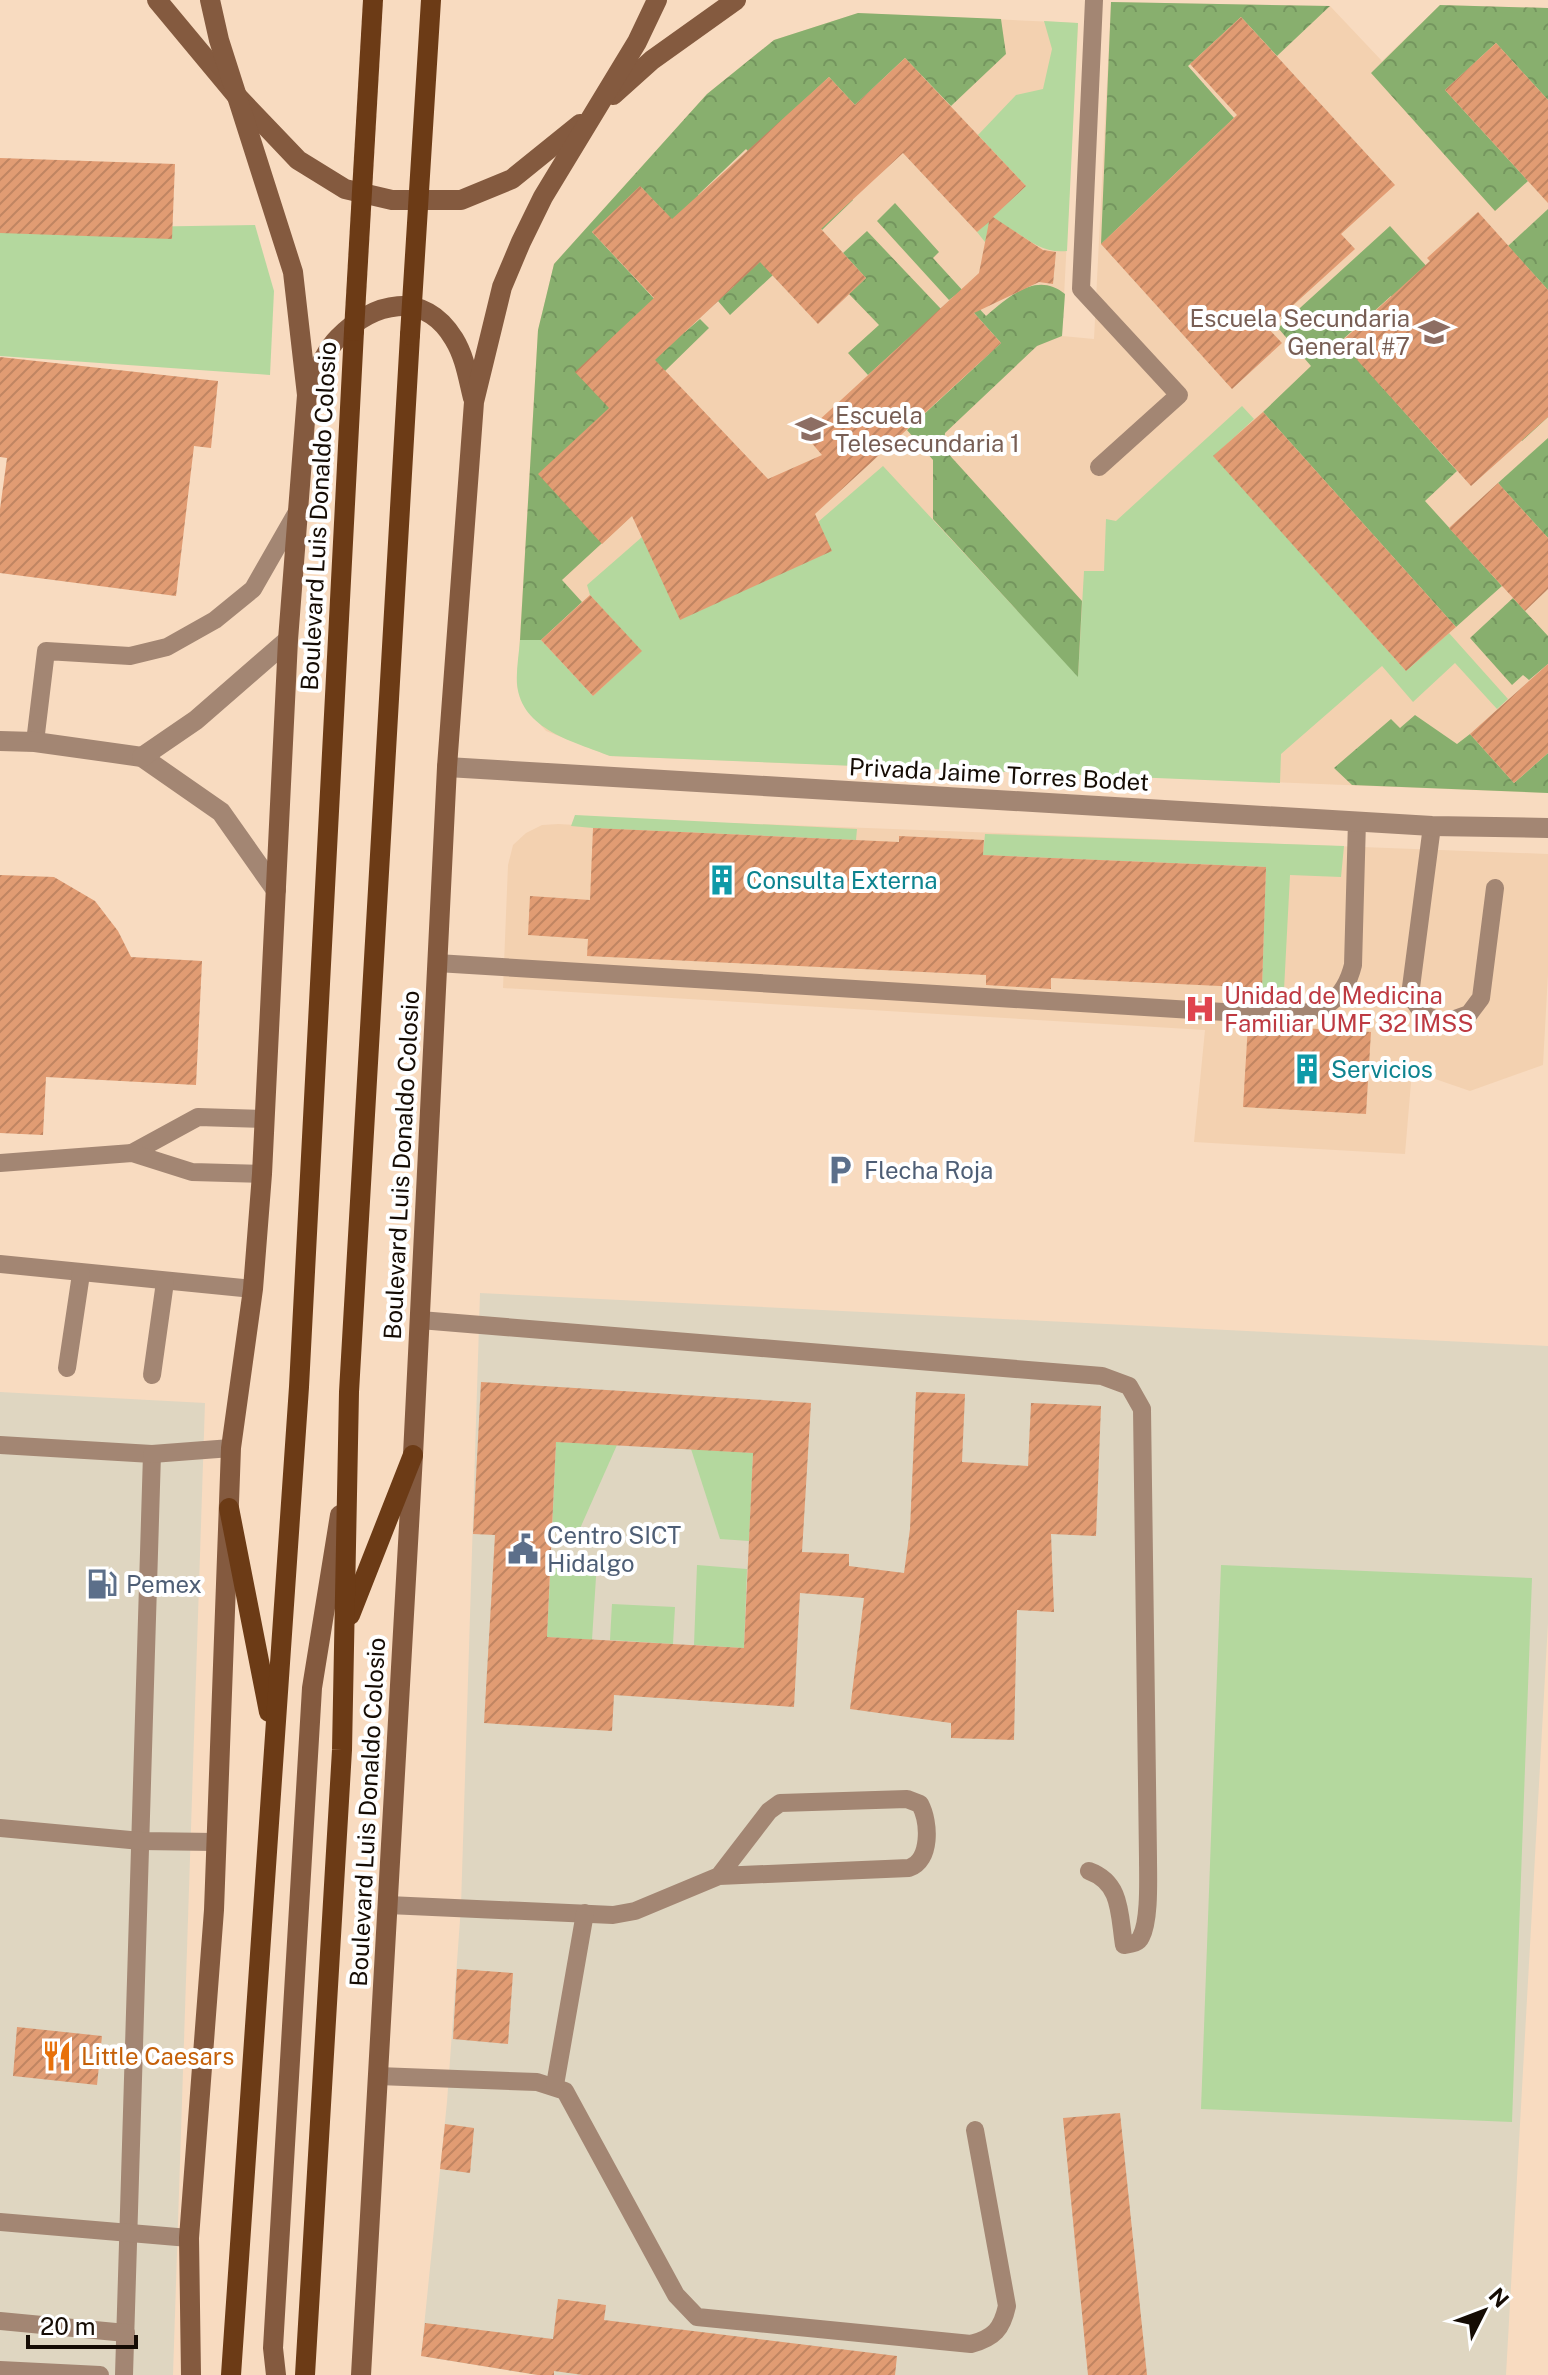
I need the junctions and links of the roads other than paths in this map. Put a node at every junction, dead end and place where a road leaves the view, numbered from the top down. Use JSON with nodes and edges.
{"nodes":[{"id":1,"x":157,"y":0,"type":"edge"},
{"id":2,"x":210,"y":0,"type":"edge"},
{"id":3,"x":373,"y":0,"type":"edge"},
{"id":4,"x":431,"y":0,"type":"edge"},
{"id":5,"x":657,"y":0,"type":"edge"},
{"id":6,"x":736,"y":0,"type":"edge"},
{"id":7,"x":1094,"y":0,"type":"edge"},
{"id":8,"x":236,"y":95,"type":"junction"},
{"id":9,"x":601,"y":105,"type":"junction"},
{"id":10,"x":307,"y":395,"type":"junction"},
{"id":11,"x":474,"y":402,"type":"junction"},
{"id":12,"x":1099,"y":467,"type":"dead end"},
{"id":13,"x":297,"y":512,"type":"junction"},
{"id":14,"x":288,"y":640,"type":"junction"},
{"id":15,"x":0,"y":741,"type":"edge"},
{"id":16,"x":35,"y":742,"type":"junction"},
{"id":17,"x":142,"y":757,"type":"junction"},
{"id":18,"x":447,"y":767,"type":"junction"},
{"id":19,"x":1357,"y":821,"type":"junction"},
{"id":20,"x":1432,"y":826,"type":"junction"},
{"id":21,"x":1548,"y":828,"type":"edge"},
{"id":22,"x":1495,"y":888,"type":"dead end"},
{"id":23,"x":276,"y":890,"type":"junction"},
{"id":24,"x":437,"y":963,"type":"junction"},
{"id":25,"x":264,"y":1119,"type":"junction"},
{"id":26,"x":132,"y":1153,"type":"junction"},
{"id":27,"x":0,"y":1163,"type":"edge"},
{"id":28,"x":262,"y":1174,"type":"junction"},
{"id":29,"x":0,"y":1264,"type":"edge"},
{"id":30,"x":81,"y":1274,"type":"junction"},
{"id":31,"x":165,"y":1282,"type":"junction"},
{"id":32,"x":253,"y":1289,"type":"junction"},
{"id":33,"x":420,"y":1320,"type":"junction"},
{"id":34,"x":67,"y":1368,"type":"dead end"},
{"id":35,"x":152,"y":1375,"type":"dead end"},
{"id":36,"x":0,"y":1445,"type":"edge"},
{"id":37,"x":231,"y":1448,"type":"junction"},
{"id":38,"x":152,"y":1454,"type":"junction"},
{"id":39,"x":413,"y":1455,"type":"junction"},
{"id":40,"x":347,"y":1471,"type":"junction"},
{"id":41,"x":229,"y":1508,"type":"junction"},
{"id":42,"x":344,"y":1629,"type":"junction"},
{"id":43,"x":276,"y":1743,"type":"junction"},
{"id":44,"x":0,"y":1828,"type":"edge"},
{"id":45,"x":141,"y":1841,"type":"junction"},
{"id":46,"x":215,"y":1842,"type":"junction"},
{"id":47,"x":1089,"y":1871,"type":"dead end"},
{"id":48,"x":719,"y":1876,"type":"junction"},
{"id":49,"x":388,"y":1905,"type":"junction"},
{"id":50,"x":585,"y":1913,"type":"junction"},
{"id":51,"x":378,"y":2076,"type":"junction"},
{"id":52,"x":555,"y":2085,"type":"junction"},
{"id":53,"x":975,"y":2130,"type":"dead end"},
{"id":54,"x":0,"y":2222,"type":"edge"},
{"id":55,"x":129,"y":2234,"type":"junction"},
{"id":56,"x":189,"y":2238,"type":"junction"},
{"id":57,"x":0,"y":2321,"type":"edge"},
{"id":58,"x":126,"y":2333,"type":"junction"},
{"id":59,"x":0,"y":2370,"type":"edge"},
{"id":60,"x":100,"y":2375,"type":"edge"},
{"id":61,"x":124,"y":2375,"type":"edge"},
{"id":62,"x":191,"y":2375,"type":"edge"},
{"id":63,"x":231,"y":2375,"type":"edge"},
{"id":64,"x":276,"y":2375,"type":"edge"},
{"id":65,"x":305,"y":2375,"type":"edge"},
{"id":66,"x":361,"y":2375,"type":"edge"}],
"edges":[{"from":1,"to":8,"type":"main road"},
{"from":2,"to":8,"type":"main road","name":"Boulevard Luis Donaldo Colosio"},
{"from":3,"to":43,"type":"main road","name":"Boulevard Luis Donaldo Colosio","bridge":true},
{"from":4,"to":40,"type":"main road","name":"Boulevard Luis Donaldo Colosio","bridge":true},
{"from":5,"to":9,"type":"main road","name":"Boulevard Luis Donaldo Colosio"},
{"from":6,"to":9,"type":"main road"},
{"from":7,"to":12,"type":"lane"},
{"from":8,"to":9,"type":"main road"},
{"from":8,"to":10,"type":"main road","name":"Boulevard Luis Donaldo Colosio"},
{"from":9,"to":11,"type":"main road","name":"Boulevard Luis Donaldo Colosio"},
{"from":10,"to":11,"type":"main road"},
{"from":10,"to":13,"type":"main road","name":"Boulevard Luis Donaldo Colosio"},
{"from":11,"to":18,"type":"main road","name":"Boulevard Luis Donaldo Colosio"},
{"from":13,"to":14,"type":"main road","name":"Boulevard Luis Donaldo Colosio"},
{"from":13,"to":16,"type":"lane"},
{"from":14,"to":17,"type":"street"},
{"from":14,"to":23,"type":"main road","name":"Boulevard Luis Donaldo Colosio"},
{"from":15,"to":16,"type":"street"},
{"from":16,"to":17,"type":"street"},
{"from":17,"to":23,"type":"street"},
{"from":18,"to":19,"type":"street","name":"Privada Jaime Torres Bodet"},
{"from":18,"to":24,"type":"main road","name":"Boulevard Luis Donaldo Colosio"},
{"from":19,"to":20,"type":"street","name":"Privada Jaime Torres Bodet"},
{"from":19,"to":24,"type":"lane"},
{"from":20,"to":21,"type":"street","name":"Privada Jaime Torres Bodet"},
{"from":20,"to":22,"type":"lane"},
{"from":23,"to":25,"type":"main road","name":"Boulevard Luis Donaldo Colosio"},
{"from":24,"to":33,"type":"main road","name":"Boulevard Luis Donaldo Colosio"},
{"from":25,"to":26,"type":"lane"},
{"from":25,"to":28,"type":"main road","name":"Boulevard Luis Donaldo Colosio"},
{"from":26,"to":27,"type":"lane"},
{"from":26,"to":28,"type":"lane"},
{"from":28,"to":32,"type":"main road","name":"Boulevard Luis Donaldo Colosio"},
{"from":29,"to":30,"type":"lane"},
{"from":30,"to":31,"type":"lane"},
{"from":30,"to":34,"type":"lane"},
{"from":31,"to":32,"type":"lane"},
{"from":31,"to":35,"type":"lane"},
{"from":32,"to":37,"type":"main road","name":"Boulevard Luis Donaldo Colosio"},
{"from":33,"to":39,"type":"main road","name":"Boulevard Luis Donaldo Colosio"},
{"from":33,"to":47,"type":"lane"},
{"from":36,"to":38,"type":"lane"},
{"from":37,"to":38,"type":"lane"},
{"from":37,"to":41,"type":"main road","name":"Boulevard Luis Donaldo Colosio"},
{"from":38,"to":45,"type":"lane"},
{"from":39,"to":42,"type":"main road"},
{"from":39,"to":49,"type":"main road","name":"Boulevard Luis Donaldo Colosio"},
{"from":40,"to":42,"type":"main road","name":"Boulevard Luis Donaldo Colosio"},
{"from":40,"to":64,"type":"main road"},
{"from":41,"to":43,"type":"main road"},
{"from":41,"to":46,"type":"main road","name":"Boulevard Luis Donaldo Colosio"},
{"from":42,"to":65,"type":"main road","name":"Boulevard Luis Donaldo Colosio"},
{"from":43,"to":63,"type":"main road","name":"Boulevard Luis Donaldo Colosio"},
{"from":44,"to":45,"type":"lane"},
{"from":45,"to":46,"type":"lane"},
{"from":45,"to":55,"type":"lane"},
{"from":46,"to":56,"type":"main road","name":"Boulevard Luis Donaldo Colosio"},
{"from":48,"to":48,"type":"lane"},
{"from":48,"to":50,"type":"lane"},
{"from":49,"to":50,"type":"lane"},
{"from":49,"to":51,"type":"main road","name":"Boulevard Luis Donaldo Colosio"},
{"from":50,"to":52,"type":"lane"},
{"from":51,"to":52,"type":"lane"},
{"from":51,"to":66,"type":"main road","name":"Boulevard Luis Donaldo Colosio"},
{"from":52,"to":53,"type":"lane"},
{"from":54,"to":55,"type":"lane"},
{"from":55,"to":56,"type":"lane"},
{"from":55,"to":58,"type":"lane"},
{"from":56,"to":62,"type":"main road","name":"Boulevard Luis Donaldo Colosio"},
{"from":57,"to":58,"type":"lane"},
{"from":58,"to":61,"type":"lane"},
{"from":59,"to":60,"type":"lane"}]}
